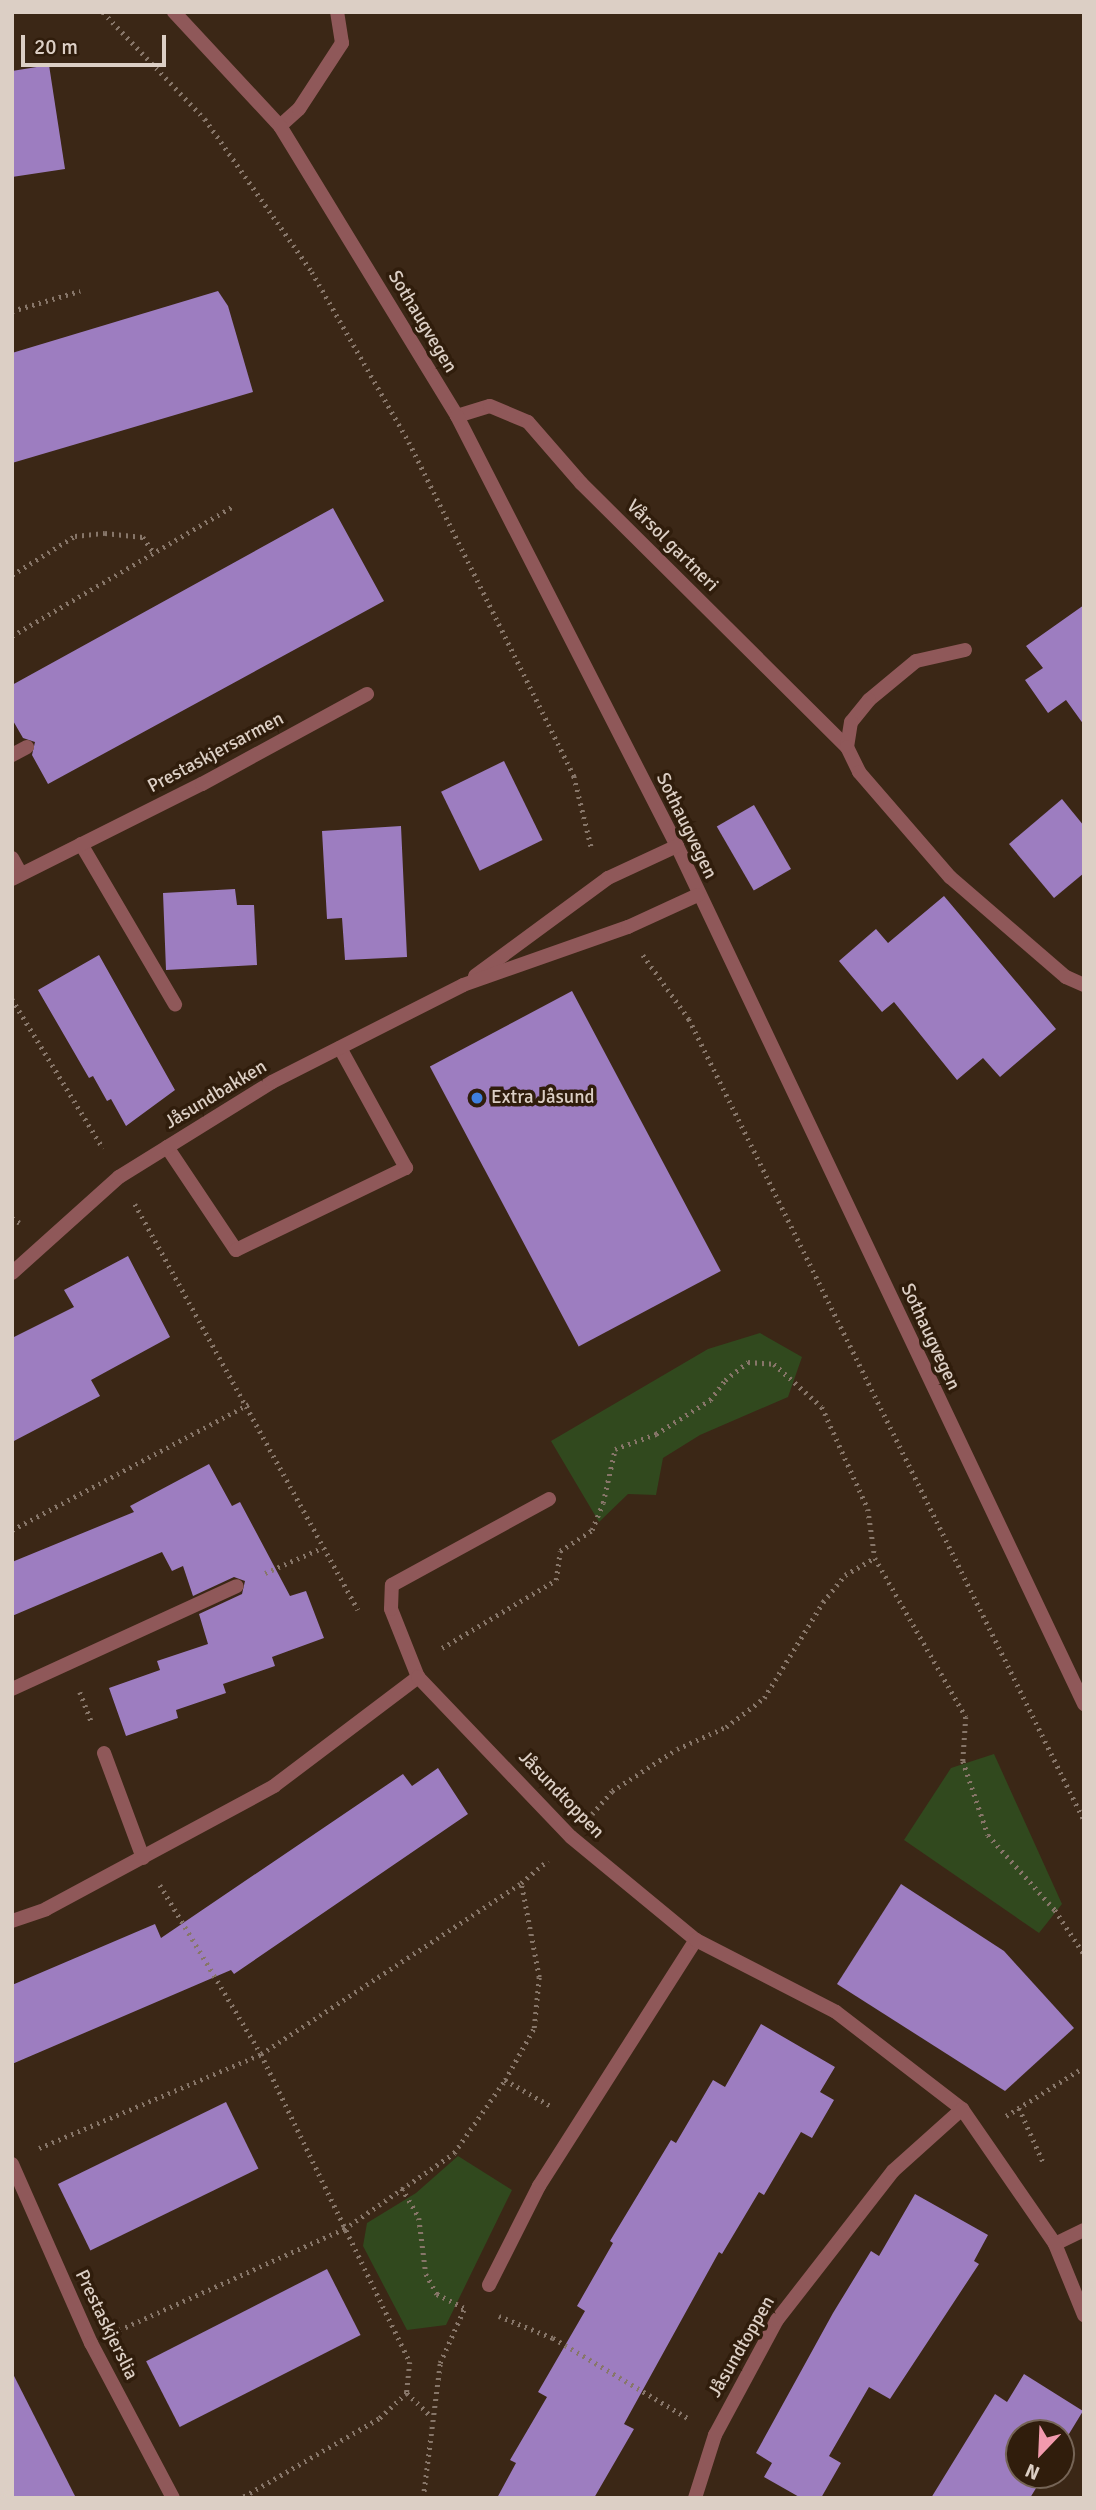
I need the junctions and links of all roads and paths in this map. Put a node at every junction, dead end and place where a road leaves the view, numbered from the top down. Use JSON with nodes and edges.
{"nodes":[{"id":1,"x":103,"y":12,"type":"edge"},
{"id":2,"x":174,"y":12,"type":"edge"},
{"id":3,"x":337,"y":12,"type":"edge"},
{"id":4,"x":280,"y":126,"type":"junction"},
{"id":5,"x":80,"y":291,"type":"dead end"},
{"id":6,"x":12,"y":311,"type":"edge"},
{"id":7,"x":457,"y":416,"type":"junction"},
{"id":8,"x":232,"y":507,"type":"dead end"},
{"id":9,"x":154,"y":553,"type":"junction"},
{"id":10,"x":12,"y":575,"type":"edge"},
{"id":11,"x":12,"y":636,"type":"edge"},
{"id":12,"x":965,"y":650,"type":"dead end"},
{"id":13,"x":367,"y":694,"type":"dead end"},
{"id":14,"x":27,"y":747,"type":"dead end"},
{"id":15,"x":847,"y":747,"type":"junction"},
{"id":16,"x":12,"y":755,"type":"edge"},
{"id":17,"x":81,"y":844,"type":"junction"},
{"id":18,"x":677,"y":846,"type":"junction"},
{"id":19,"x":593,"y":852,"type":"dead end"},
{"id":20,"x":12,"y":858,"type":"edge"},
{"id":21,"x":17,"y":876,"type":"edge"},
{"id":22,"x":698,"y":895,"type":"junction"},
{"id":23,"x":638,"y":949,"type":"dead end"},
{"id":24,"x":463,"y":985,"type":"junction"},
{"id":25,"x":1084,"y":985,"type":"edge"},
{"id":26,"x":12,"y":999,"type":"edge"},
{"id":27,"x":175,"y":1004,"type":"dead end"},
{"id":28,"x":340,"y":1048,"type":"junction"},
{"id":29,"x":167,"y":1147,"type":"junction"},
{"id":30,"x":119,"y":1177,"type":"junction"},
{"id":31,"x":12,"y":1273,"type":"edge"},
{"id":32,"x":249,"y":1404,"type":"junction"},
{"id":33,"x":549,"y":1499,"type":"dead end"},
{"id":34,"x":12,"y":1530,"type":"edge"},
{"id":35,"x":322,"y":1548,"type":"junction"},
{"id":36,"x":875,"y":1558,"type":"junction"},
{"id":37,"x":237,"y":1586,"type":"joint"},
{"id":38,"x":360,"y":1614,"type":"dead end"},
{"id":39,"x":68,"y":1662,"type":"junction"},
{"id":40,"x":418,"y":1678,"type":"junction"},
{"id":41,"x":12,"y":1689,"type":"edge"},
{"id":42,"x":1083,"y":1700,"type":"edge"},
{"id":43,"x":104,"y":1753,"type":"joint"},
{"id":44,"x":589,"y":1817,"type":"dead end"},
{"id":45,"x":1084,"y":1820,"type":"edge"},
{"id":46,"x":554,"y":1855,"type":"dead end"},
{"id":47,"x":143,"y":1858,"type":"junction"},
{"id":48,"x":153,"y":1874,"type":"dead end"},
{"id":49,"x":521,"y":1883,"type":"junction"},
{"id":50,"x":12,"y":1921,"type":"edge"},
{"id":51,"x":696,"y":1940,"type":"junction"},
{"id":52,"x":1084,"y":1954,"type":"edge"},
{"id":53,"x":261,"y":2054,"type":"junction"},
{"id":54,"x":1084,"y":2067,"type":"edge"},
{"id":55,"x":505,"y":2080,"type":"junction"},
{"id":56,"x":1019,"y":2108,"type":"junction"},
{"id":57,"x":962,"y":2109,"type":"junction"},
{"id":58,"x":579,"y":2122,"type":"junction"},
{"id":59,"x":979,"y":2133,"type":"junction"},
{"id":60,"x":25,"y":2153,"type":"dead end"},
{"id":61,"x":12,"y":2164,"type":"edge"},
{"id":62,"x":1044,"y":2164,"type":"dead end"},
{"id":63,"x":402,"y":2188,"type":"junction"},
{"id":64,"x":344,"y":2229,"type":"junction"},
{"id":65,"x":1084,"y":2230,"type":"edge"},
{"id":66,"x":1055,"y":2244,"type":"junction"},
{"id":67,"x":489,"y":2285,"type":"dead end"},
{"id":68,"x":464,"y":2309,"type":"junction"},
{"id":69,"x":477,"y":2311,"type":"dead end"},
{"id":70,"x":490,"y":2314,"type":"dead end"},
{"id":71,"x":1084,"y":2315,"type":"edge"},
{"id":72,"x":90,"y":2343,"type":"junction"},
{"id":73,"x":407,"y":2393,"type":"junction"},
{"id":74,"x":430,"y":2414,"type":"junction"},
{"id":75,"x":691,"y":2420,"type":"dead end"},
{"id":76,"x":173,"y":2498,"type":"edge"},
{"id":77,"x":242,"y":2498,"type":"edge"},
{"id":78,"x":423,"y":2498,"type":"edge"},
{"id":79,"x":695,"y":2498,"type":"edge"}],
"edges":[{"from":1,"to":19,"type":"path"},
{"from":2,"to":4,"type":"street","name":"Sothaugvegen"},
{"from":3,"to":4,"type":"street"},
{"from":4,"to":7,"type":"street","name":"Sothaugvegen"},
{"from":5,"to":6,"type":"path"},
{"from":7,"to":15,"type":"street","name":"Vårsol gartneri"},
{"from":7,"to":18,"type":"street","name":"Sothaugvegen"},
{"from":8,"to":9,"type":"path"},
{"from":9,"to":10,"type":"path"},
{"from":9,"to":11,"type":"path"},
{"from":12,"to":15,"type":"street"},
{"from":13,"to":17,"type":"street","name":"Prestaskjersarmen"},
{"from":14,"to":16,"type":"street"},
{"from":15,"to":25,"type":"street","name":"Vårsol gartneri"},
{"from":17,"to":21,"type":"street","name":"Prestaskjersarmen"},
{"from":17,"to":27,"type":"street"},
{"from":18,"to":22,"type":"street","name":"Sothaugvegen"},
{"from":18,"to":24,"type":"street","name":"Jåsundbakken"},
{"from":20,"to":21,"type":"street","name":"Prestaskjersarmen"},
{"from":22,"to":24,"type":"street","name":"Jåsundbakken"},
{"from":22,"to":42,"type":"street","name":"Sothaugvegen"},
{"from":23,"to":45,"type":"path"},
{"from":24,"to":28,"type":"street","name":"Jåsundbakken"},
{"from":26,"to":30,"type":"path"},
{"from":28,"to":29,"type":"street","name":"Jåsundbakken"},
{"from":28,"to":29,"type":"street"},
{"from":29,"to":30,"type":"street","name":"Jåsundbakken"},
{"from":30,"to":31,"type":"street","name":"Jåsundbakken"},
{"from":30,"to":32,"type":"path"},
{"from":32,"to":34,"type":"path"},
{"from":32,"to":35,"type":"path"},
{"from":33,"to":40,"type":"street"},
{"from":35,"to":37,"type":"path"},
{"from":35,"to":38,"type":"path"},
{"from":36,"to":40,"type":"path"},
{"from":36,"to":44,"type":"path"},
{"from":36,"to":52,"type":"path"},
{"from":37,"to":39,"type":"street"},
{"from":39,"to":41,"type":"street"},
{"from":39,"to":43,"type":"path"},
{"from":40,"to":47,"type":"street"},
{"from":40,"to":51,"type":"street","name":"Jåsundtoppen"},
{"from":43,"to":47,"type":"street"},
{"from":46,"to":49,"type":"path"},
{"from":47,"to":50,"type":"street"},
{"from":48,"to":53,"type":"path"},
{"from":49,"to":53,"type":"path"},
{"from":49,"to":55,"type":"path"},
{"from":51,"to":57,"type":"street","name":"Jåsundtoppen"},
{"from":51,"to":58,"type":"street"},
{"from":53,"to":60,"type":"path"},
{"from":53,"to":64,"type":"path"},
{"from":54,"to":56,"type":"path"},
{"from":55,"to":58,"type":"path"},
{"from":55,"to":63,"type":"path"},
{"from":56,"to":59,"type":"path"},
{"from":56,"to":62,"type":"path"},
{"from":57,"to":59,"type":"street","name":"Jåsundtoppen"},
{"from":57,"to":79,"type":"street","name":"Jåsundtoppen"},
{"from":58,"to":67,"type":"street"},
{"from":59,"to":66,"type":"street","name":"Jåsundtoppen"},
{"from":61,"to":72,"type":"street","name":"Prestaskjerslia"},
{"from":63,"to":64,"type":"path"},
{"from":63,"to":68,"type":"path"},
{"from":64,"to":72,"type":"path"},
{"from":64,"to":73,"type":"path"},
{"from":65,"to":66,"type":"street"},
{"from":66,"to":71,"type":"street","name":"Jåsundtoppen"},
{"from":68,"to":69,"type":"path"},
{"from":68,"to":74,"type":"path"},
{"from":70,"to":75,"type":"path"},
{"from":72,"to":76,"type":"street","name":"Prestaskjerslia"},
{"from":73,"to":74,"type":"path"},
{"from":73,"to":77,"type":"path"},
{"from":74,"to":78,"type":"path"}]}
